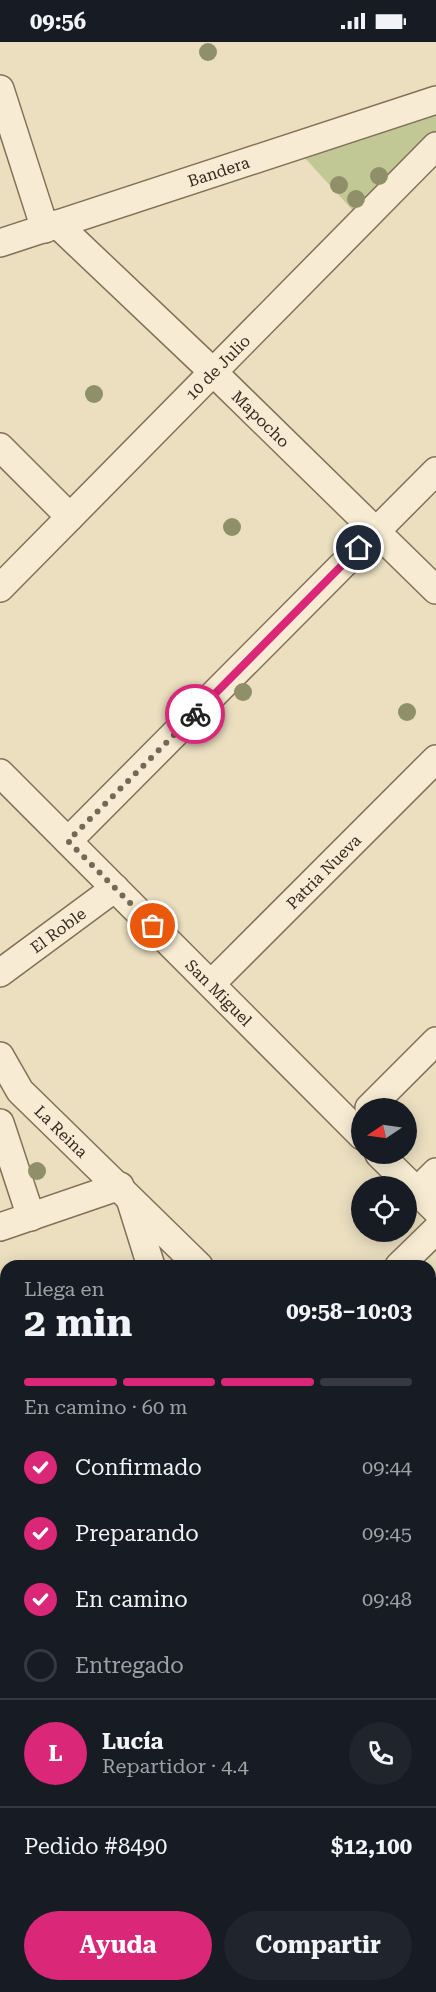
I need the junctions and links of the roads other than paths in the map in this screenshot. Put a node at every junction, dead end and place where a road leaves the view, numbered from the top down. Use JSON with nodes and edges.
{"nodes":[{"id":1,"x":0,"y":89,"type":"edge"},
{"id":2,"x":436,"y":100,"type":"edge"},
{"id":3,"x":436,"y":146,"type":"edge"},
{"id":4,"x":51,"y":226,"type":"junction"},
{"id":5,"x":0,"y":243,"type":"edge"},
{"id":6,"x":213,"y":372,"type":"junction"},
{"id":7,"x":0,"y":447,"type":"edge"},
{"id":8,"x":436,"y":471,"type":"edge"},
{"id":9,"x":70,"y":517,"type":"junction"},
{"id":10,"x":376,"y":531,"type":"junction"},
{"id":11,"x":0,"y":588,"type":"edge"},
{"id":12,"x":436,"y":590,"type":"edge"},
{"id":13,"x":436,"y":759,"type":"edge"},
{"id":14,"x":0,"y":773,"type":"edge"},
{"id":15,"x":68,"y":841,"type":"junction"},
{"id":16,"x":115,"y":888,"type":"junction"},
{"id":17,"x":0,"y":973,"type":"edge"},
{"id":18,"x":211,"y":984,"type":"junction"},
{"id":19,"x":436,"y":1041,"type":"edge"},
{"id":20,"x":0,"y":1056,"type":"edge"},
{"id":21,"x":383,"y":1098,"type":"edge"},
{"id":22,"x":351,"y":1113,"type":"edge"},
{"id":23,"x":0,"y":1123,"type":"edge"},
{"id":24,"x":389,"y":1164,"type":"edge"},
{"id":25,"x":436,"y":1172,"type":"edge"},
{"id":26,"x":402,"y":1176,"type":"edge"},
{"id":27,"x":417,"y":1191,"type":"joint"},
{"id":28,"x":125,"y":1192,"type":"junction"},
{"id":29,"x":436,"y":1210,"type":"edge"},
{"id":30,"x":31,"y":1217,"type":"junction"},
{"id":31,"x":0,"y":1227,"type":"edge"},
{"id":32,"x":436,"y":1230,"type":"edge"},
{"id":33,"x":149,"y":1260,"type":"edge"},
{"id":34,"x":193,"y":1260,"type":"edge"},
{"id":35,"x":405,"y":1260,"type":"edge"}],
"edges":[{"from":1,"to":4,"type":"street","name":"Mapocho"},
{"from":2,"to":4,"type":"street","name":"Bandera"},
{"from":3,"to":6,"type":"street","name":"10 de Julio"},
{"from":4,"to":5,"type":"street","name":"Bandera"},
{"from":4,"to":6,"type":"street","name":"Mapocho"},
{"from":6,"to":9,"type":"street","name":"10 de Julio"},
{"from":6,"to":10,"type":"street","name":"Mapocho"},
{"from":7,"to":9,"type":"street"},
{"from":8,"to":10,"type":"street"},
{"from":9,"to":11,"type":"street","name":"10 de Julio"},
{"from":10,"to":12,"type":"street","name":"Mapocho"},
{"from":10,"to":15,"type":"street"},
{"from":13,"to":18,"type":"street","name":"Patria Nueva"},
{"from":14,"to":15,"type":"street","name":"San Miguel"},
{"from":15,"to":16,"type":"street","name":"San Miguel"},
{"from":16,"to":17,"type":"street","name":"El Roble"},
{"from":16,"to":18,"type":"street","name":"San Miguel"},
{"from":18,"to":22,"type":"street","name":"San Miguel"},
{"from":19,"to":21,"type":"street"},
{"from":20,"to":28,"type":"street","name":"La Reina"},
{"from":23,"to":30,"type":"street"},
{"from":24,"to":26,"type":"street"},
{"from":25,"to":27,"type":"street"},
{"from":27,"to":29,"type":"street"},
{"from":28,"to":30,"type":"street"},
{"from":28,"to":33,"type":"street","name":"La Reina"},
{"from":28,"to":34,"type":"street","name":"La Reina"},
{"from":30,"to":31,"type":"street"},
{"from":32,"to":35,"type":"street"}]}
